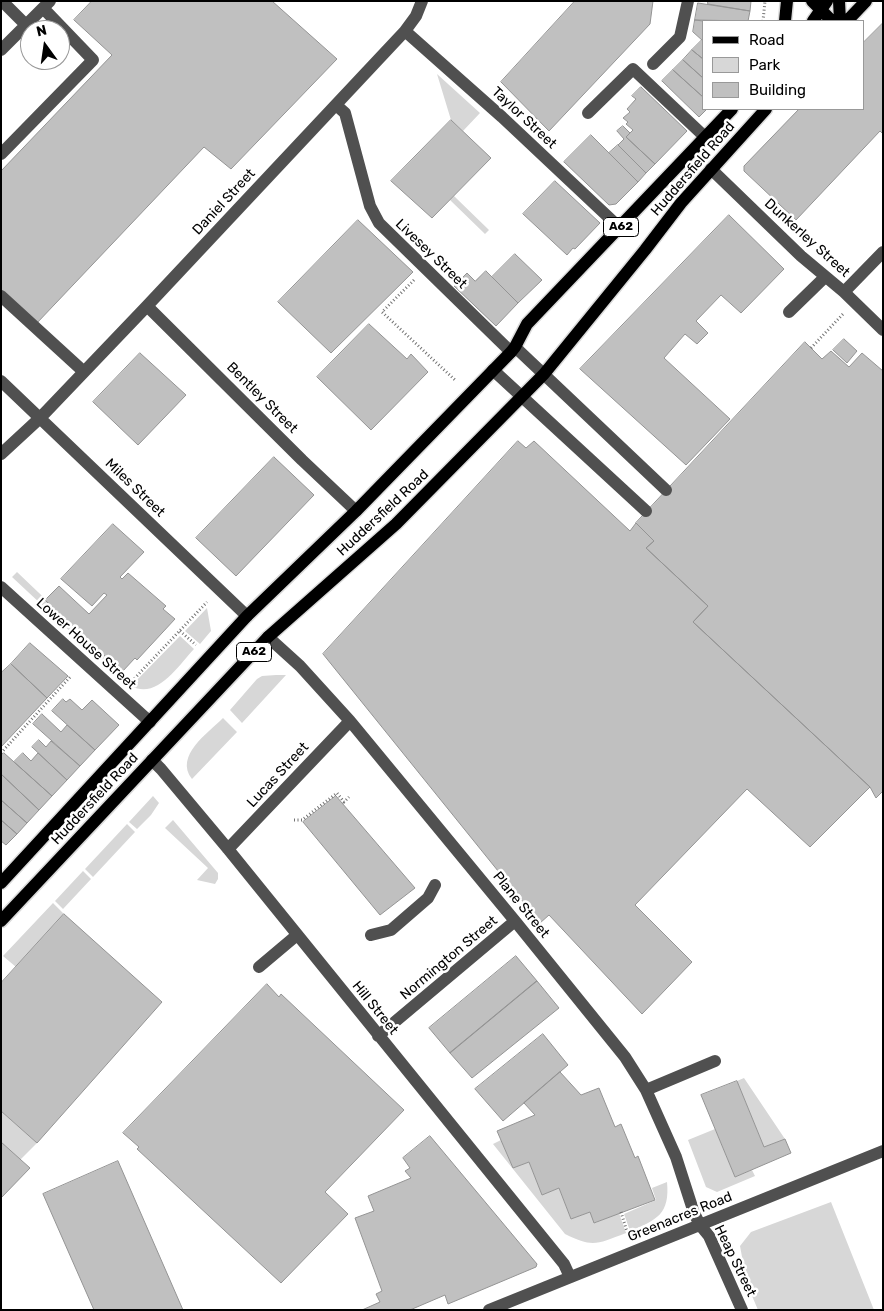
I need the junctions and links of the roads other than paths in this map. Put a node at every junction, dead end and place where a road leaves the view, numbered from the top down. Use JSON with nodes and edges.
{"nodes":[{"id":1,"x":2,"y":1,"type":"edge"},
{"id":2,"x":422,"y":1,"type":"edge"},
{"id":3,"x":688,"y":1,"type":"edge"},
{"id":4,"x":787,"y":1,"type":"edge"},
{"id":5,"x":812,"y":1,"type":"edge"},
{"id":6,"x":839,"y":1,"type":"edge"},
{"id":7,"x":866,"y":1,"type":"edge"},
{"id":8,"x":47,"y":5,"type":"edge"},
{"id":9,"x":824,"y":6,"type":"edge"},
{"id":10,"x":21,"y":20,"type":"edge"},
{"id":11,"x":31,"y":20,"type":"edge"},
{"id":12,"x":785,"y":20,"type":"edge"},
{"id":13,"x":814,"y":20,"type":"edge"},
{"id":14,"x":831,"y":20,"type":"edge"},
{"id":15,"x":840,"y":20,"type":"edge"},
{"id":16,"x":848,"y":20,"type":"edge"},
{"id":17,"x":20,"y":31,"type":"edge"},
{"id":18,"x":405,"y":31,"type":"junction"},
{"id":19,"x":1,"y":50,"type":"edge"},
{"id":20,"x":653,"y":64,"type":"dead end"},
{"id":21,"x":336,"y":105,"type":"junction"},
{"id":22,"x":731,"y":110,"type":"edge"},
{"id":23,"x":765,"y":110,"type":"edge"},
{"id":24,"x":588,"y":113,"type":"dead end"},
{"id":25,"x":705,"y":137,"type":"junction"},
{"id":26,"x":1,"y":154,"type":"edge"},
{"id":27,"x":711,"y":169,"type":"junction"},
{"id":28,"x":620,"y":228,"type":"junction"},
{"id":29,"x":883,"y":252,"type":"edge"},
{"id":30,"x":825,"y":277,"type":"junction"},
{"id":31,"x":844,"y":292,"type":"junction"},
{"id":32,"x":1,"y":296,"type":"edge"},
{"id":33,"x":147,"y":306,"type":"junction"},
{"id":34,"x":789,"y":312,"type":"dead end"},
{"id":35,"x":883,"y":330,"type":"edge"},
{"id":36,"x":513,"y":350,"type":"junction"},
{"id":37,"x":493,"y":370,"type":"junction"},
{"id":38,"x":83,"y":371,"type":"junction"},
{"id":39,"x":544,"y":374,"type":"junction"},
{"id":40,"x":1,"y":382,"type":"edge"},
{"id":41,"x":522,"y":397,"type":"junction"},
{"id":42,"x":40,"y":418,"type":"junction"},
{"id":43,"x":1,"y":454,"type":"edge"},
{"id":44,"x":666,"y":490,"type":"dead end"},
{"id":45,"x":356,"y":511,"type":"junction"},
{"id":46,"x":646,"y":511,"type":"dead end"},
{"id":47,"x":1,"y":587,"type":"edge"},
{"id":48,"x":247,"y":616,"type":"junction"},
{"id":49,"x":268,"y":637,"type":"junction"},
{"id":50,"x":350,"y":721,"type":"junction"},
{"id":51,"x":150,"y":722,"type":"junction"},
{"id":52,"x":152,"y":760,"type":"junction"},
{"id":53,"x":228,"y":849,"type":"junction"},
{"id":54,"x":1,"y":883,"type":"edge"},
{"id":55,"x":435,"y":885,"type":"dead end"},
{"id":56,"x":1,"y":921,"type":"edge"},
{"id":57,"x":515,"y":921,"type":"junction"},
{"id":58,"x":297,"y":935,"type":"junction"},
{"id":59,"x":370,"y":935,"type":"dead end"},
{"id":60,"x":259,"y":967,"type":"dead end"},
{"id":61,"x":378,"y":1036,"type":"junction"},
{"id":62,"x":715,"y":1061,"type":"dead end"},
{"id":63,"x":646,"y":1090,"type":"junction"},
{"id":64,"x":883,"y":1151,"type":"edge"},
{"id":65,"x":700,"y":1225,"type":"junction"},
{"id":66,"x":570,"y":1277,"type":"junction"},
{"id":67,"x":489,"y":1310,"type":"edge"},
{"id":68,"x":742,"y":1310,"type":"edge"}],
"edges":[{"from":1,"to":10,"type":"street"},
{"from":2,"to":18,"type":"street","name":"Daniel Street"},
{"from":3,"to":20,"type":"street"},
{"from":4,"to":12,"type":"main road"},
{"from":5,"to":9,"type":"main road"},
{"from":6,"to":15,"type":"main road"},
{"from":7,"to":16,"type":"main road"},
{"from":8,"to":11,"type":"street"},
{"from":8,"to":26,"type":"street"},
{"from":9,"to":13,"type":"main road"},
{"from":9,"to":14,"type":"main road"},
{"from":17,"to":19,"type":"street"},
{"from":18,"to":21,"type":"street","name":"Daniel Street"},
{"from":18,"to":28,"type":"street","name":"Taylor Street"},
{"from":21,"to":33,"type":"street","name":"Daniel Street"},
{"from":21,"to":36,"type":"street","name":"Livesey Street"},
{"from":22,"to":25,"type":"main road","name":"Huddersfield Road","number":"A62"},
{"from":23,"to":27,"type":"main road","name":"Huddersfield Road","number":"A62"},
{"from":24,"to":25,"type":"street"},
{"from":25,"to":28,"type":"main road","name":"Huddersfield Road","number":"A62"},
{"from":27,"to":30,"type":"street","name":"Dunkerley Street"},
{"from":27,"to":39,"type":"main road","name":"Huddersfield Road","number":"A62"},
{"from":28,"to":36,"type":"main road","name":"Huddersfield Road","number":"A62"},
{"from":29,"to":31,"type":"street"},
{"from":30,"to":31,"type":"street","name":"Dunkerley Street"},
{"from":30,"to":34,"type":"street"},
{"from":31,"to":35,"type":"street","name":"Dunkerley Street"},
{"from":32,"to":38,"type":"street"},
{"from":33,"to":38,"type":"street","name":"Daniel Street"},
{"from":33,"to":45,"type":"street","name":"Bentley Street"},
{"from":36,"to":37,"type":"main road","name":"Huddersfield Road","number":"A62"},
{"from":36,"to":39,"type":"street","name":"Livesey Street"},
{"from":37,"to":41,"type":"street"},
{"from":37,"to":45,"type":"main road","name":"Huddersfield Road","number":"A62"},
{"from":38,"to":42,"type":"street","name":"Daniel Street"},
{"from":39,"to":41,"type":"main road","name":"Huddersfield Road","number":"A62"},
{"from":39,"to":44,"type":"street","name":"Livesey Street"},
{"from":40,"to":42,"type":"street","name":"Miles Street"},
{"from":41,"to":46,"type":"street"},
{"from":41,"to":49,"type":"main road","name":"Huddersfield Road","number":"A62"},
{"from":42,"to":43,"type":"street","name":"Daniel Street"},
{"from":42,"to":48,"type":"street","name":"Miles Street"},
{"from":45,"to":48,"type":"main road","name":"Huddersfield Road","number":"A62"},
{"from":47,"to":51,"type":"street","name":"Lower House Street"},
{"from":48,"to":51,"type":"main road","name":"Huddersfield Road","number":"A62"},
{"from":49,"to":50,"type":"street","name":"Plane Street"},
{"from":49,"to":52,"type":"main road","name":"Huddersfield Road","number":"A62"},
{"from":50,"to":53,"type":"street","name":"Lucas Street"},
{"from":50,"to":57,"type":"street","name":"Plane Street"},
{"from":51,"to":54,"type":"main road","name":"Huddersfield Road","number":"A62"},
{"from":52,"to":53,"type":"street","name":"Hill Street"},
{"from":52,"to":56,"type":"main road","name":"Huddersfield Road","number":"A62"},
{"from":53,"to":58,"type":"street","name":"Hill Street"},
{"from":55,"to":59,"type":"street"},
{"from":57,"to":61,"type":"street","name":"Normington Street"},
{"from":57,"to":63,"type":"street","name":"Plane Street"},
{"from":58,"to":60,"type":"street"},
{"from":58,"to":61,"type":"street","name":"Hill Street"},
{"from":61,"to":66,"type":"street","name":"Hill Street"},
{"from":62,"to":63,"type":"street"},
{"from":63,"to":65,"type":"street","name":"Plane Street"},
{"from":64,"to":65,"type":"street","name":"Greenacres Road"},
{"from":65,"to":66,"type":"street","name":"Greenacres Road"},
{"from":65,"to":68,"type":"street","name":"Heap Street"},
{"from":66,"to":67,"type":"street","name":"Greenacres Road"}]}
